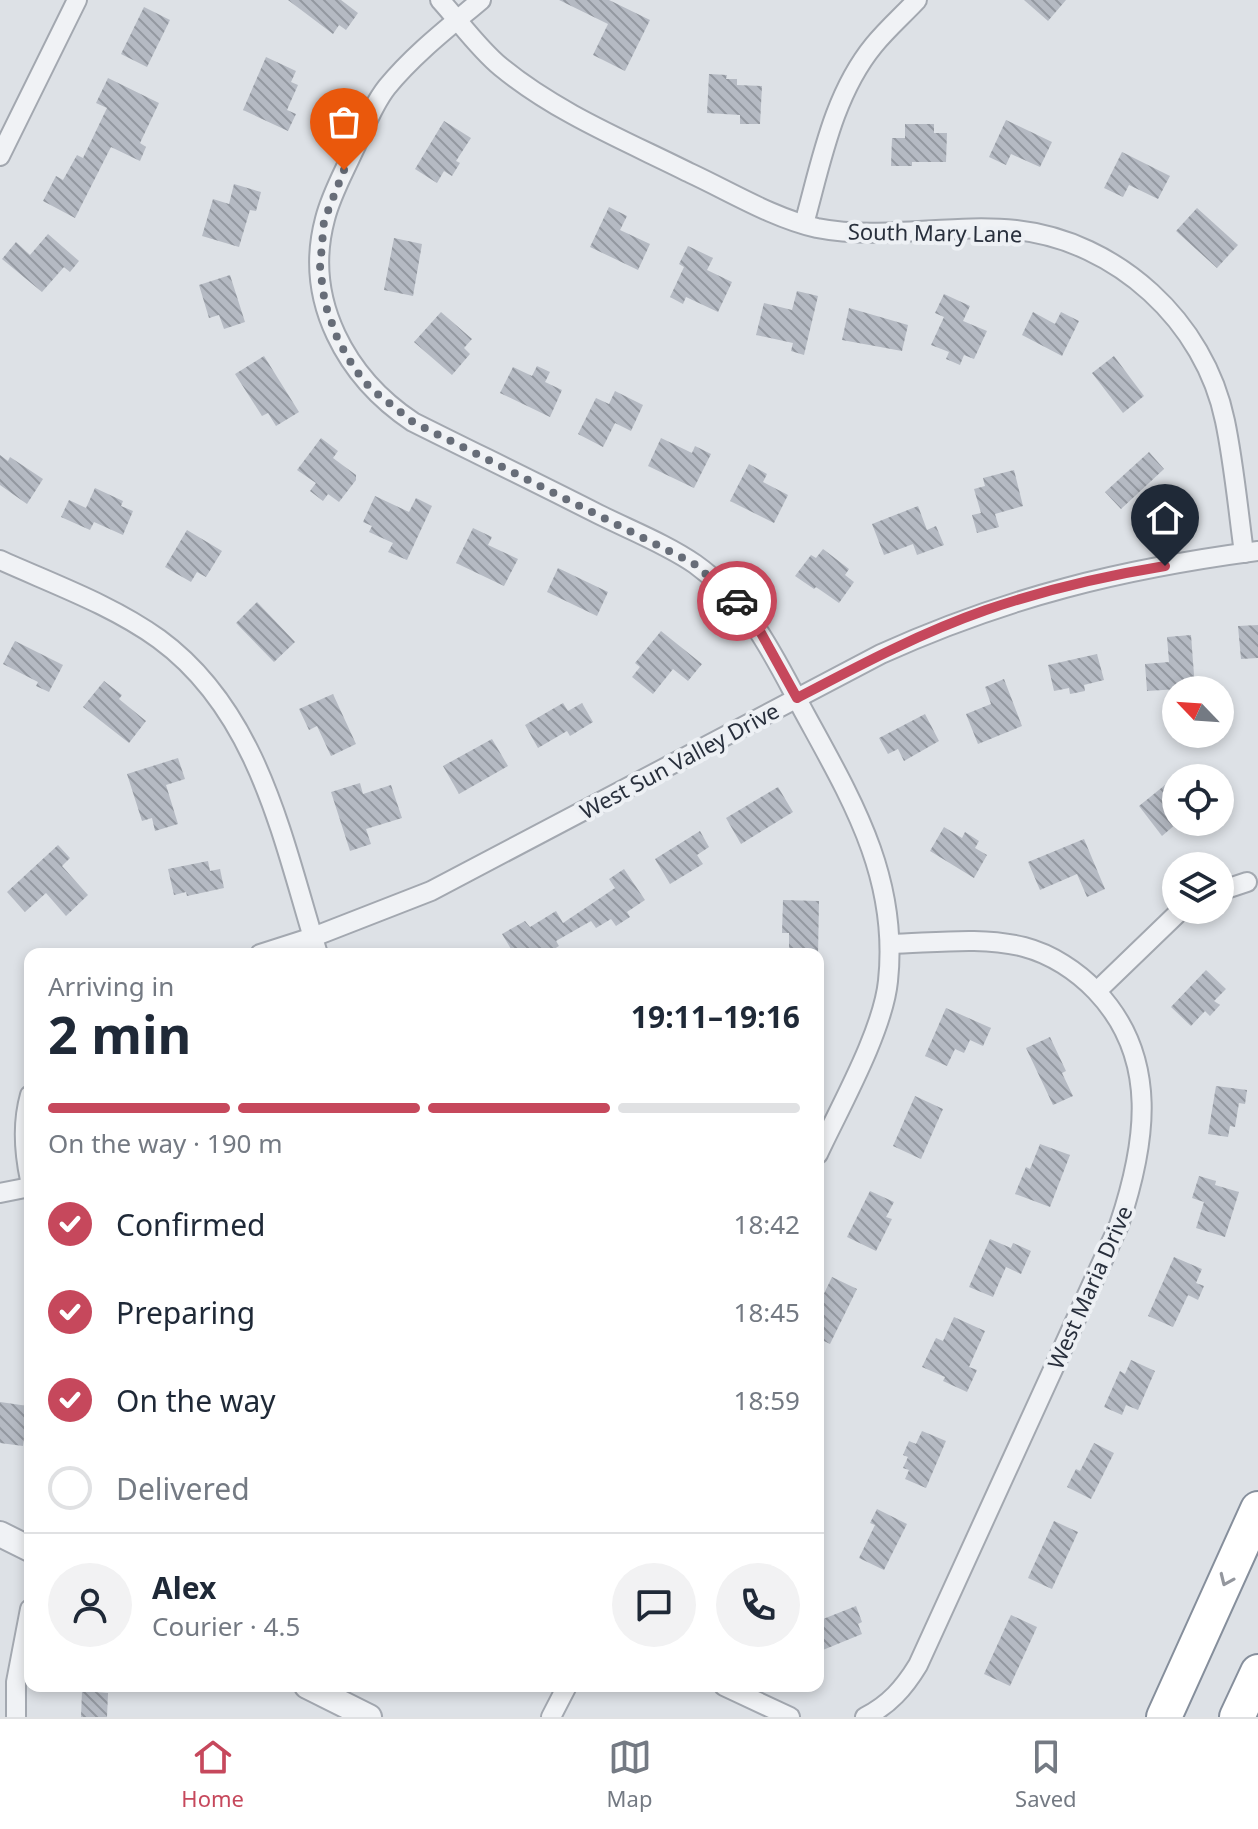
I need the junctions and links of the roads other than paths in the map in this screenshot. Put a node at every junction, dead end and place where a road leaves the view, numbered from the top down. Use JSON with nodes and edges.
{"nodes":[{"id":1,"x":77,"y":0,"type":"edge"},
{"id":2,"x":440,"y":0,"type":"edge"},
{"id":3,"x":481,"y":0,"type":"edge"},
{"id":4,"x":917,"y":0,"type":"edge"},
{"id":5,"x":458,"y":19,"type":"junction"},
{"id":6,"x":0,"y":156,"type":"edge"},
{"id":7,"x":804,"y":224,"type":"junction"},
{"id":8,"x":1251,"y":552,"type":"edge"},
{"id":9,"x":0,"y":560,"type":"edge"},
{"id":10,"x":797,"y":698,"type":"junction"},
{"id":11,"x":1247,"y":882,"type":"dead end"},
{"id":12,"x":1234,"y":886,"type":"edge"},
{"id":13,"x":1166,"y":924,"type":"edge"},
{"id":14,"x":890,"y":944,"type":"junction"},
{"id":15,"x":316,"y":946,"type":"edge"},
{"id":16,"x":1097,"y":991,"type":"junction"},
{"id":17,"x":824,"y":1141,"type":"edge"},
{"id":18,"x":24,"y":1188,"type":"edge"},
{"id":19,"x":0,"y":1193,"type":"edge"},
{"id":20,"x":1258,"y":1509,"type":"edge"},
{"id":21,"x":0,"y":1534,"type":"edge"},
{"id":22,"x":24,"y":1546,"type":"edge"},
{"id":23,"x":24,"y":1640,"type":"edge"},
{"id":24,"x":1258,"y":1672,"type":"edge"},
{"id":25,"x":319,"y":1692,"type":"edge"},
{"id":26,"x":564,"y":1692,"type":"edge"},
{"id":27,"x":737,"y":1692,"type":"edge"},
{"id":28,"x":16,"y":1717,"type":"edge"},
{"id":29,"x":369,"y":1717,"type":"edge"},
{"id":30,"x":551,"y":1717,"type":"edge"},
{"id":31,"x":790,"y":1717,"type":"edge"},
{"id":32,"x":865,"y":1717,"type":"edge"},
{"id":33,"x":1164,"y":1717,"type":"edge"},
{"id":34,"x":1237,"y":1717,"type":"edge"}],
"edges":[{"from":1,"to":6,"type":"street"},
{"from":2,"to":5,"type":"street","name":"South Mary Lane"},
{"from":3,"to":5,"type":"street"},
{"from":4,"to":7,"type":"street"},
{"from":5,"to":7,"type":"street","name":"South Mary Lane"},
{"from":5,"to":10,"type":"street"},
{"from":7,"to":8,"type":"street","name":"South Mary Lane"},
{"from":8,"to":10,"type":"street","name":"West Sun Valley Drive"},
{"from":9,"to":15,"type":"street"},
{"from":10,"to":14,"type":"street"},
{"from":10,"to":15,"type":"street","name":"West Sun Valley Drive"},
{"from":11,"to":12,"type":"street"},
{"from":13,"to":16,"type":"street"},
{"from":14,"to":16,"type":"street","name":"West Maria Drive"},
{"from":14,"to":17,"type":"street"},
{"from":16,"to":32,"type":"street","name":"West Maria Drive"},
{"from":18,"to":19,"type":"street"},
{"from":20,"to":33,"type":"highway","one_way":true},
{"from":21,"to":22,"type":"street"},
{"from":23,"to":28,"type":"street"},
{"from":24,"to":34,"type":"highway"},
{"from":25,"to":29,"type":"street"},
{"from":26,"to":30,"type":"street"},
{"from":27,"to":31,"type":"street"}]}
